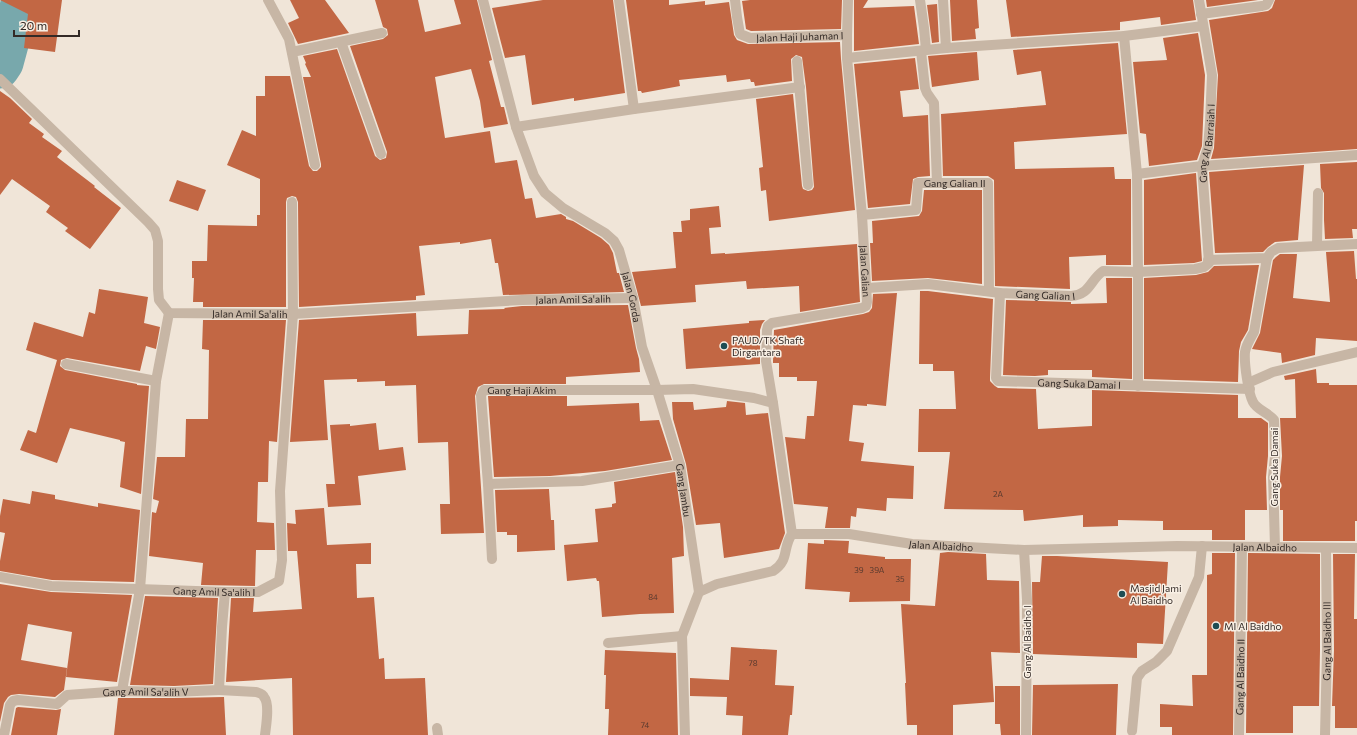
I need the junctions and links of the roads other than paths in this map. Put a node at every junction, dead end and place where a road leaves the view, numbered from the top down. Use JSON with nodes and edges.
{"nodes":[{"id":1,"x":268,"y":0,"type":"edge"},
{"id":2,"x":483,"y":0,"type":"edge"},
{"id":3,"x":619,"y":0,"type":"edge"},
{"id":4,"x":735,"y":0,"type":"edge"},
{"id":5,"x":848,"y":0,"type":"edge"},
{"id":6,"x":920,"y":0,"type":"edge"},
{"id":7,"x":943,"y":0,"type":"edge"},
{"id":8,"x":1198,"y":0,"type":"edge"},
{"id":9,"x":1269,"y":0,"type":"edge"},
{"id":10,"x":1201,"y":14,"type":"junction"},
{"id":11,"x":1203,"y":26,"type":"junction"},
{"id":12,"x":382,"y":33,"type":"dead end"},
{"id":13,"x":847,"y":35,"type":"junction"},
{"id":14,"x":1124,"y":36,"type":"junction"},
{"id":15,"x":341,"y":42,"type":"junction"},
{"id":16,"x":946,"y":48,"type":"junction"},
{"id":17,"x":923,"y":51,"type":"junction"},
{"id":18,"x":292,"y":52,"type":"junction"},
{"id":19,"x":847,"y":58,"type":"junction"},
{"id":20,"x":797,"y":62,"type":"dead end"},
{"id":21,"x":3,"y":81,"type":"edge"},
{"id":22,"x":800,"y":87,"type":"junction"},
{"id":23,"x":634,"y":109,"type":"junction"},
{"id":24,"x":516,"y":127,"type":"junction"},
{"id":25,"x":381,"y":154,"type":"dead end"},
{"id":26,"x":1357,"y":155,"type":"edge"},
{"id":27,"x":315,"y":165,"type":"dead end"},
{"id":28,"x":1202,"y":166,"type":"junction"},
{"id":29,"x":1137,"y":174,"type":"junction"},
{"id":30,"x":937,"y":183,"type":"junction"},
{"id":31,"x":808,"y":185,"type":"dead end"},
{"id":32,"x":1318,"y":192,"type":"dead end"},
{"id":33,"x":292,"y":202,"type":"dead end"},
{"id":34,"x":862,"y":215,"type":"junction"},
{"id":35,"x":1357,"y":244,"type":"edge"},
{"id":36,"x":1317,"y":246,"type":"junction"},
{"id":37,"x":1267,"y":258,"type":"junction"},
{"id":38,"x":1208,"y":260,"type":"junction"},
{"id":39,"x":1138,"y":272,"type":"junction"},
{"id":40,"x":867,"y":288,"type":"junction"},
{"id":41,"x":989,"y":291,"type":"junction"},
{"id":42,"x":1000,"y":293,"type":"junction"},
{"id":43,"x":632,"y":298,"type":"junction"},
{"id":44,"x":169,"y":313,"type":"junction"},
{"id":45,"x":293,"y":314,"type":"junction"},
{"id":46,"x":1357,"y":352,"type":"edge"},
{"id":47,"x":66,"y":364,"type":"dead end"},
{"id":48,"x":156,"y":381,"type":"junction"},
{"id":49,"x":1138,"y":386,"type":"junction"},
{"id":50,"x":1249,"y":386,"type":"junction"},
{"id":51,"x":657,"y":390,"type":"junction"},
{"id":52,"x":773,"y":403,"type":"junction"},
{"id":53,"x":680,"y":466,"type":"junction"},
{"id":54,"x":488,"y":484,"type":"junction"},
{"id":55,"x":792,"y":534,"type":"junction"},
{"id":56,"x":1202,"y":546,"type":"junction"},
{"id":57,"x":1242,"y":547,"type":"junction"},
{"id":58,"x":1275,"y":547,"type":"junction"},
{"id":59,"x":1326,"y":548,"type":"junction"},
{"id":60,"x":1357,"y":548,"type":"edge"},
{"id":61,"x":1024,"y":550,"type":"junction"},
{"id":62,"x":492,"y":559,"type":"dead end"},
{"id":63,"x":0,"y":577,"type":"edge"},
{"id":64,"x":140,"y":589,"type":"junction"},
{"id":65,"x":225,"y":592,"type":"junction"},
{"id":66,"x":699,"y":592,"type":"junction"},
{"id":67,"x":682,"y":636,"type":"junction"},
{"id":68,"x":608,"y":643,"type":"dead end"},
{"id":69,"x":220,"y":690,"type":"junction"},
{"id":70,"x":122,"y":691,"type":"junction"},
{"id":71,"x":1132,"y":731,"type":"dead end"},
{"id":72,"x":4,"y":735,"type":"edge"},
{"id":73,"x":265,"y":735,"type":"edge"},
{"id":74,"x":685,"y":735,"type":"edge"},
{"id":75,"x":1026,"y":735,"type":"edge"},
{"id":76,"x":1239,"y":735,"type":"edge"},
{"id":77,"x":1325,"y":735,"type":"edge"}],
"edges":[{"from":1,"to":18,"type":"street"},
{"from":2,"to":24,"type":"street","name":"Jalan Gorda"},
{"from":3,"to":23,"type":"street"},
{"from":4,"to":13,"type":"street","name":"Jalan Haji Juhaman I"},
{"from":5,"to":13,"type":"street"},
{"from":6,"to":17,"type":"street"},
{"from":7,"to":16,"type":"street"},
{"from":8,"to":10,"type":"street","name":"Gang Al Barraiah I"},
{"from":9,"to":10,"type":"street"},
{"from":10,"to":11,"type":"street","name":"Gang Al Barraiah I"},
{"from":11,"to":14,"type":"street"},
{"from":11,"to":28,"type":"street","name":"Gang Al Barraiah I"},
{"from":12,"to":15,"type":"street"},
{"from":13,"to":19,"type":"street","name":"Jalan Haji Juhaman I"},
{"from":14,"to":16,"type":"street"},
{"from":14,"to":29,"type":"street"},
{"from":15,"to":18,"type":"street"},
{"from":15,"to":25,"type":"street"},
{"from":16,"to":17,"type":"street"},
{"from":17,"to":19,"type":"street"},
{"from":17,"to":30,"type":"street"},
{"from":18,"to":27,"type":"street"},
{"from":19,"to":34,"type":"street","name":"Jalan Galian"},
{"from":20,"to":22,"type":"street"},
{"from":21,"to":44,"type":"street"},
{"from":22,"to":23,"type":"street"},
{"from":22,"to":31,"type":"street"},
{"from":23,"to":24,"type":"street"},
{"from":24,"to":43,"type":"street","name":"Jalan Gorda"},
{"from":26,"to":28,"type":"street"},
{"from":28,"to":29,"type":"street"},
{"from":28,"to":38,"type":"street","name":"Gang Al Barraiah I"},
{"from":29,"to":39,"type":"street"},
{"from":30,"to":34,"type":"street","name":"Gang Galian II"},
{"from":30,"to":41,"type":"street","name":"Gang Galian II"},
{"from":32,"to":36,"type":"street"},
{"from":33,"to":45,"type":"street"},
{"from":34,"to":40,"type":"street","name":"Jalan Galian"},
{"from":35,"to":36,"type":"street"},
{"from":36,"to":37,"type":"street"},
{"from":37,"to":38,"type":"street"},
{"from":37,"to":50,"type":"street","name":"Gang Suka Damai"},
{"from":38,"to":39,"type":"street","name":"Gang Galian I"},
{"from":39,"to":42,"type":"street","name":"Gang Galian I"},
{"from":39,"to":49,"type":"street"},
{"from":40,"to":41,"type":"street","name":"Gang Galian I"},
{"from":40,"to":52,"type":"street","name":"Jalan Galian"},
{"from":41,"to":42,"type":"street","name":"Gang Galian I"},
{"from":42,"to":49,"type":"street","name":"Gang Suka Damai I"},
{"from":43,"to":45,"type":"street","name":"Jalan Amil Sa'alih"},
{"from":43,"to":51,"type":"street","name":"Jalan Gorda"},
{"from":44,"to":45,"type":"street","name":"Jalan Amil Sa'alih"},
{"from":44,"to":48,"type":"street"},
{"from":45,"to":65,"type":"street","name":"Gang Amil Sa'alih I"},
{"from":46,"to":50,"type":"street"},
{"from":47,"to":48,"type":"street"},
{"from":48,"to":64,"type":"street"},
{"from":49,"to":50,"type":"street","name":"Gang Suka Damai I"},
{"from":50,"to":58,"type":"street","name":"Gang Suka Damai"},
{"from":51,"to":52,"type":"street"},
{"from":51,"to":53,"type":"street","name":"Gang Jambu"},
{"from":51,"to":54,"type":"street","name":"Gang Haji Akim"},
{"from":52,"to":55,"type":"street"},
{"from":53,"to":54,"type":"street"},
{"from":53,"to":66,"type":"street","name":"Gang Jambu"},
{"from":54,"to":62,"type":"street","name":"Gang Haji Akim"},
{"from":55,"to":61,"type":"street","name":"Jalan Albaidho"},
{"from":55,"to":66,"type":"street"},
{"from":56,"to":57,"type":"street","name":"Jalan Albaidho"},
{"from":56,"to":61,"type":"street","name":"Jalan Albaidho"},
{"from":56,"to":71,"type":"street"},
{"from":57,"to":58,"type":"street","name":"Jalan Albaidho"},
{"from":57,"to":76,"type":"street","name":"Gang Al Baidho II"},
{"from":58,"to":59,"type":"street","name":"Jalan Albaidho"},
{"from":59,"to":60,"type":"street","name":"Jalan Albaidho"},
{"from":59,"to":77,"type":"street","name":"Gang Al Baidho III"},
{"from":61,"to":75,"type":"street","name":"Gang Al Baidho I"},
{"from":63,"to":64,"type":"street","name":"Gang Amil Sa'alih I"},
{"from":64,"to":65,"type":"street","name":"Gang Amil Sa'alih I"},
{"from":64,"to":70,"type":"street"},
{"from":65,"to":69,"type":"street"},
{"from":66,"to":67,"type":"street"},
{"from":67,"to":68,"type":"street"},
{"from":67,"to":74,"type":"street"},
{"from":69,"to":70,"type":"street","name":"Gang Amil Sa'alih V"},
{"from":69,"to":73,"type":"street","name":"Gang Amil Sa'alih V"},
{"from":70,"to":72,"type":"street","name":"Gang Amil Sa'alih V"}]}
